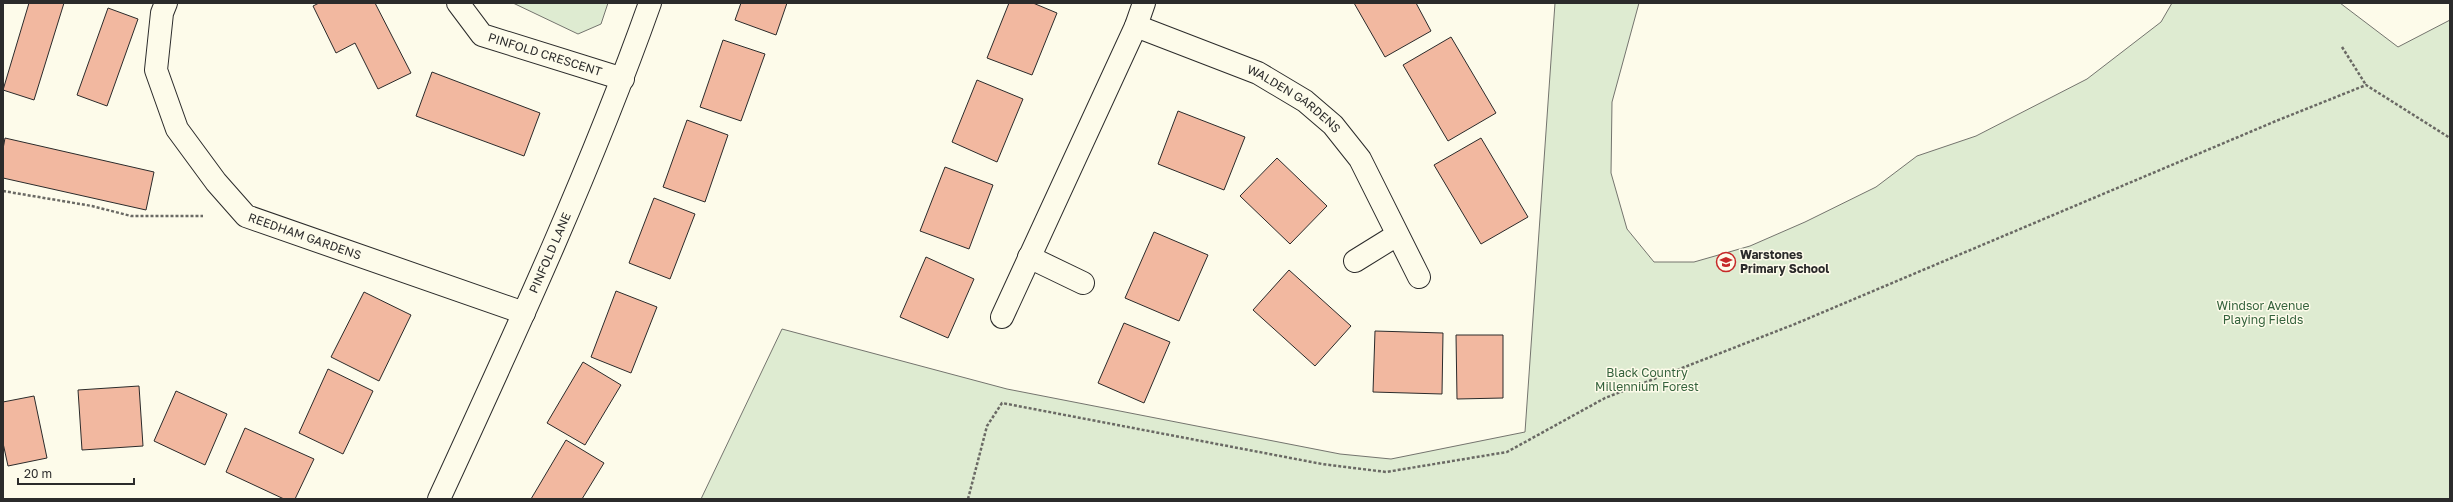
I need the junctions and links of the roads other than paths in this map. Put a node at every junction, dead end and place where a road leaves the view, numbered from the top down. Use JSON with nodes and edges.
{"nodes":[{"id":1,"x":166,"y":3,"type":"edge"},
{"id":2,"x":458,"y":3,"type":"edge"},
{"id":3,"x":650,"y":3,"type":"edge"},
{"id":4,"x":1144,"y":3,"type":"edge"},
{"id":5,"x":1136,"y":26,"type":"junction"},
{"id":6,"x":623,"y":79,"type":"junction"},
{"id":7,"x":1397,"y":235,"type":"junction"},
{"id":8,"x":1029,"y":257,"type":"junction"},
{"id":9,"x":1355,"y":261,"type":"dead end"},
{"id":10,"x":1420,"y":277,"type":"dead end"},
{"id":11,"x":1083,"y":283,"type":"dead end"},
{"id":12,"x":524,"y":313,"type":"junction"},
{"id":13,"x":1002,"y":317,"type":"dead end"},
{"id":14,"x":439,"y":499,"type":"edge"}],
"edges":[{"from":1,"to":12,"type":"street","name":"REEDHAM GARDENS"},
{"from":2,"to":6,"type":"street","name":"PINFOLD CRESCENT"},
{"from":3,"to":6,"type":"street","name":"PINFOLD LANE"},
{"from":4,"to":5,"type":"street"},
{"from":5,"to":7,"type":"street","name":"WALDEN GARDENS"},
{"from":5,"to":8,"type":"street"},
{"from":6,"to":12,"type":"street","name":"PINFOLD LANE"},
{"from":7,"to":9,"type":"street"},
{"from":7,"to":10,"type":"street","name":"WALDEN GARDENS"},
{"from":8,"to":11,"type":"street"},
{"from":8,"to":13,"type":"street"},
{"from":12,"to":14,"type":"street","name":"PINFOLD LANE"}]}
